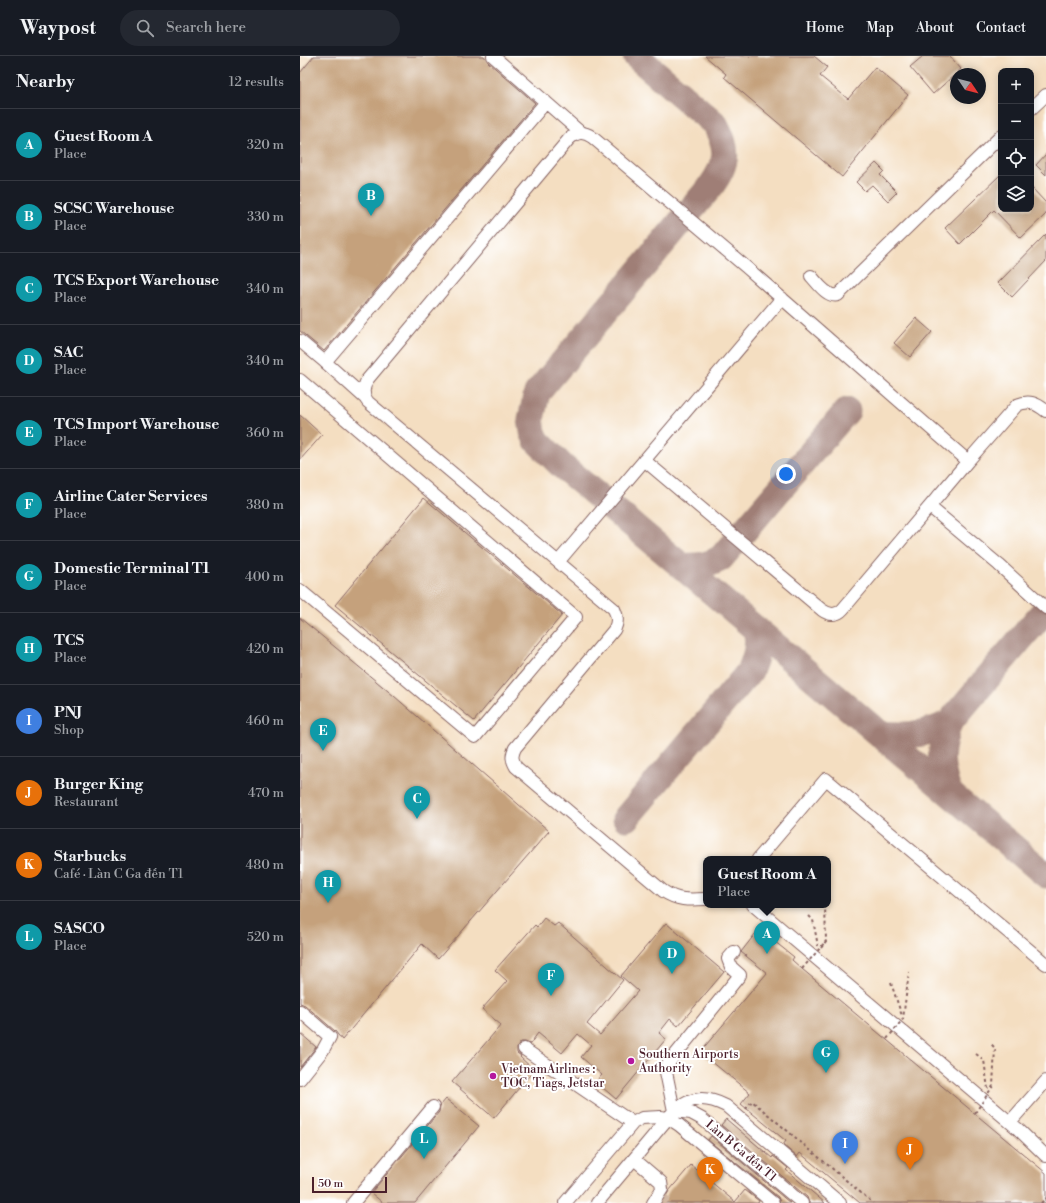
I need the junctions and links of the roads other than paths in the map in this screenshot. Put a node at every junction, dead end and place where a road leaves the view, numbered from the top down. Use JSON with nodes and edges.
{"nodes":[{"id":1,"x":493,"y":56,"type":"edge"},
{"id":2,"x":1046,"y":95,"type":"edge"},
{"id":3,"x":546,"y":102,"type":"junction"},
{"id":4,"x":1034,"y":106,"type":"edge"},
{"id":5,"x":580,"y":132,"type":"junction"},
{"id":6,"x":998,"y":139,"type":"edge"},
{"id":7,"x":811,"y":276,"type":"dead end"},
{"id":8,"x":782,"y":298,"type":"junction"},
{"id":9,"x":300,"y":341,"type":"edge"},
{"id":10,"x":324,"y":362,"type":"junction"},
{"id":11,"x":300,"y":380,"type":"edge"},
{"id":12,"x":364,"y":397,"type":"junction"},
{"id":13,"x":1046,"y":411,"type":"edge"},
{"id":14,"x":644,"y":460,"type":"junction"},
{"id":15,"x":968,"y":461,"type":"junction"},
{"id":16,"x":930,"y":506,"type":"junction"},
{"id":17,"x":558,"y":562,"type":"junction"},
{"id":18,"x":300,"y":590,"type":"edge"},
{"id":19,"x":1046,"y":608,"type":"edge"},
{"id":20,"x":761,"y":856,"type":"edge"},
{"id":21,"x":703,"y":899,"type":"edge"},
{"id":22,"x":757,"y":908,"type":"edge"},
{"id":23,"x":734,"y":952,"type":"dead end"},
{"id":24,"x":1046,"y":964,"type":"edge"},
{"id":25,"x":300,"y":1012,"type":"edge"},
{"id":26,"x":524,"y":1049,"type":"dead end"},
{"id":27,"x":300,"y":1079,"type":"edge"},
{"id":28,"x":1046,"y":1081,"type":"edge"},
{"id":29,"x":433,"y":1107,"type":"dead end"},
{"id":30,"x":671,"y":1115,"type":"junction"},
{"id":31,"x":1010,"y":1122,"type":"junction"},
{"id":32,"x":633,"y":1123,"type":"junction"},
{"id":33,"x":1046,"y":1156,"type":"edge"},
{"id":34,"x":634,"y":1159,"type":"junction"},
{"id":35,"x":352,"y":1203,"type":"edge"},
{"id":36,"x":565,"y":1203,"type":"edge"},
{"id":37,"x":597,"y":1203,"type":"edge"},
{"id":38,"x":653,"y":1203,"type":"edge"},
{"id":39,"x":773,"y":1203,"type":"edge"},
{"id":40,"x":802,"y":1203,"type":"edge"},
{"id":41,"x":840,"y":1203,"type":"edge"}],
"edges":[{"from":1,"to":3,"type":"street"},
{"from":2,"to":4,"type":"street"},
{"from":3,"to":5,"type":"street"},
{"from":3,"to":10,"type":"street"},
{"from":5,"to":8,"type":"street"},
{"from":5,"to":12,"type":"street"},
{"from":6,"to":7,"type":"street"},
{"from":8,"to":14,"type":"street"},
{"from":8,"to":15,"type":"street"},
{"from":9,"to":10,"type":"street"},
{"from":10,"to":12,"type":"street"},
{"from":11,"to":18,"type":"street"},
{"from":12,"to":17,"type":"street"},
{"from":13,"to":15,"type":"street"},
{"from":14,"to":16,"type":"street"},
{"from":14,"to":17,"type":"street"},
{"from":15,"to":16,"type":"street"},
{"from":16,"to":19,"type":"street"},
{"from":17,"to":21,"type":"street"},
{"from":20,"to":24,"type":"street"},
{"from":22,"to":31,"type":"street"},
{"from":23,"to":30,"type":"street"},
{"from":25,"to":27,"type":"street"},
{"from":26,"to":32,"type":"street"},
{"from":28,"to":31,"type":"street"},
{"from":29,"to":35,"type":"street"},
{"from":30,"to":32,"type":"street","name":"Làn B Ga đến T1"},
{"from":30,"to":34,"type":"street"},
{"from":30,"to":39,"type":"street"},
{"from":30,"to":40,"type":"street","name":"Làn B Ga đến T1"},
{"from":30,"to":41,"type":"street"},
{"from":31,"to":33,"type":"street"},
{"from":32,"to":36,"type":"street"},
{"from":34,"to":37,"type":"street"},
{"from":34,"to":38,"type":"street"}]}
